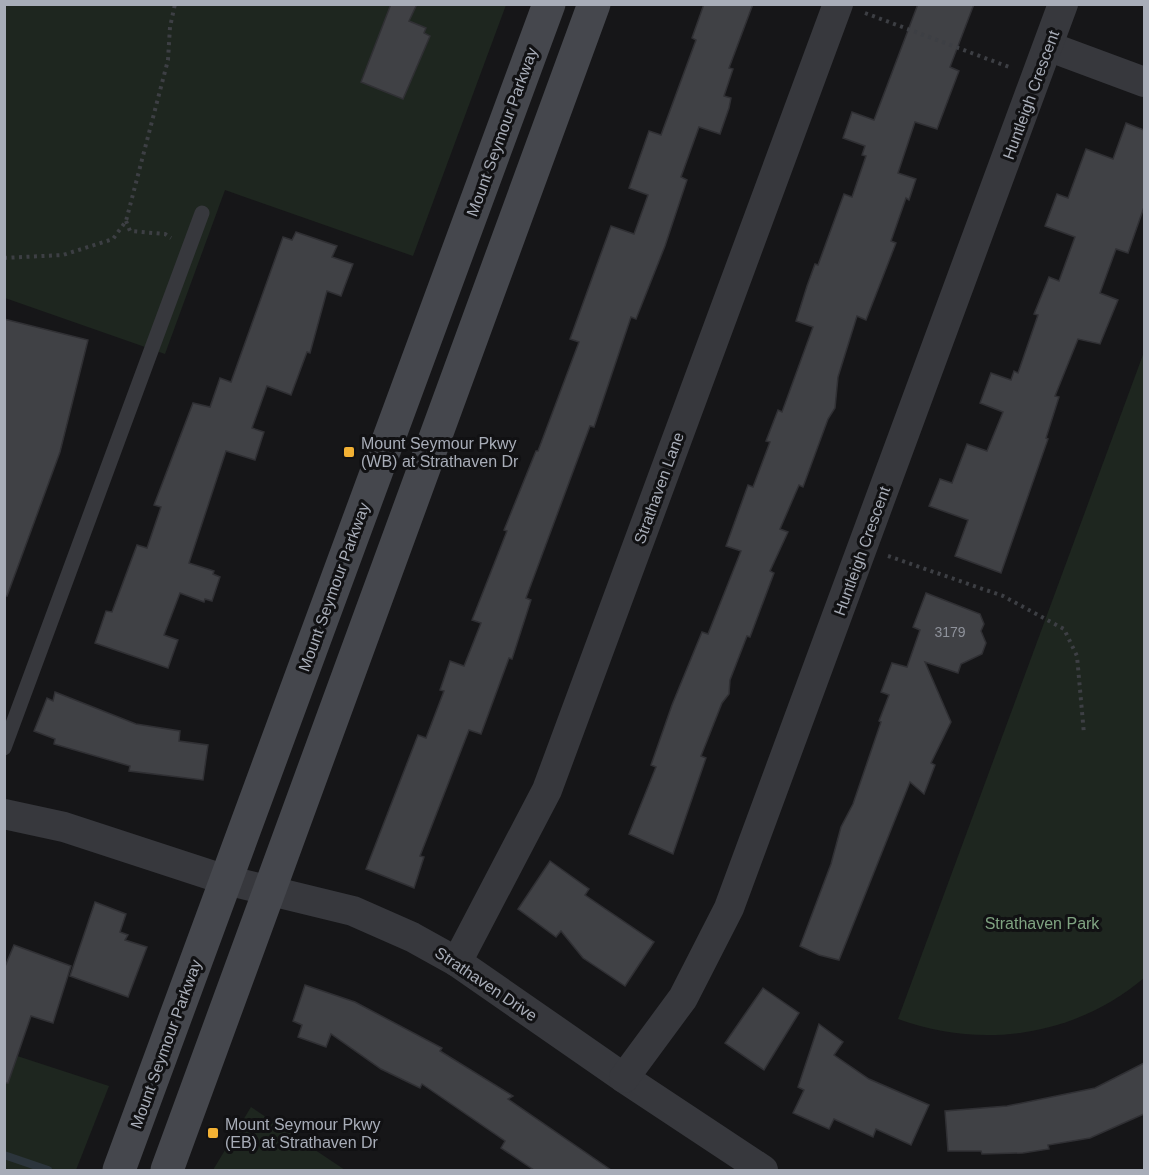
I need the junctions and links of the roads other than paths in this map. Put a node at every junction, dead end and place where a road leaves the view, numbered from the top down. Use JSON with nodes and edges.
{"nodes":[{"id":1,"x":549,"y":4,"type":"edge"},
{"id":2,"x":594,"y":4,"type":"edge"},
{"id":3,"x":1063,"y":4,"type":"edge"},
{"id":4,"x":851,"y":9,"type":"edge"},
{"id":5,"x":1050,"y":47,"type":"junction"},
{"id":6,"x":1144,"y":82,"type":"edge"},
{"id":7,"x":202,"y":213,"type":"dead end"},
{"id":8,"x":4,"y":748,"type":"edge"},
{"id":9,"x":4,"y":814,"type":"edge"},
{"id":10,"x":226,"y":880,"type":"junction"},
{"id":11,"x":268,"y":889,"type":"junction"},
{"id":12,"x":457,"y":962,"type":"junction"},
{"id":13,"x":624,"y":1078,"type":"junction"},
{"id":14,"x":119,"y":1170,"type":"edge"},
{"id":15,"x":167,"y":1170,"type":"edge"},
{"id":16,"x":763,"y":1170,"type":"edge"}],
"edges":[{"from":1,"to":10,"type":"main road","name":"Mount Seymour Parkway"},
{"from":2,"to":11,"type":"main road"},
{"from":3,"to":5,"type":"street","name":"Huntleigh Crescent"},
{"from":4,"to":12,"type":"street","name":"Strathaven Lane"},
{"from":5,"to":6,"type":"street"},
{"from":5,"to":13,"type":"street","name":"Huntleigh Crescent"},
{"from":7,"to":8,"type":"lane"},
{"from":9,"to":10,"type":"street","name":"Strathaven Drive"},
{"from":10,"to":11,"type":"street","name":"Strathaven Drive"},
{"from":10,"to":14,"type":"main road","name":"Mount Seymour Parkway"},
{"from":11,"to":12,"type":"street","name":"Strathaven Drive"},
{"from":11,"to":15,"type":"main road"},
{"from":12,"to":13,"type":"street","name":"Strathaven Drive"},
{"from":13,"to":16,"type":"street","name":"Strathaven Drive"}]}
